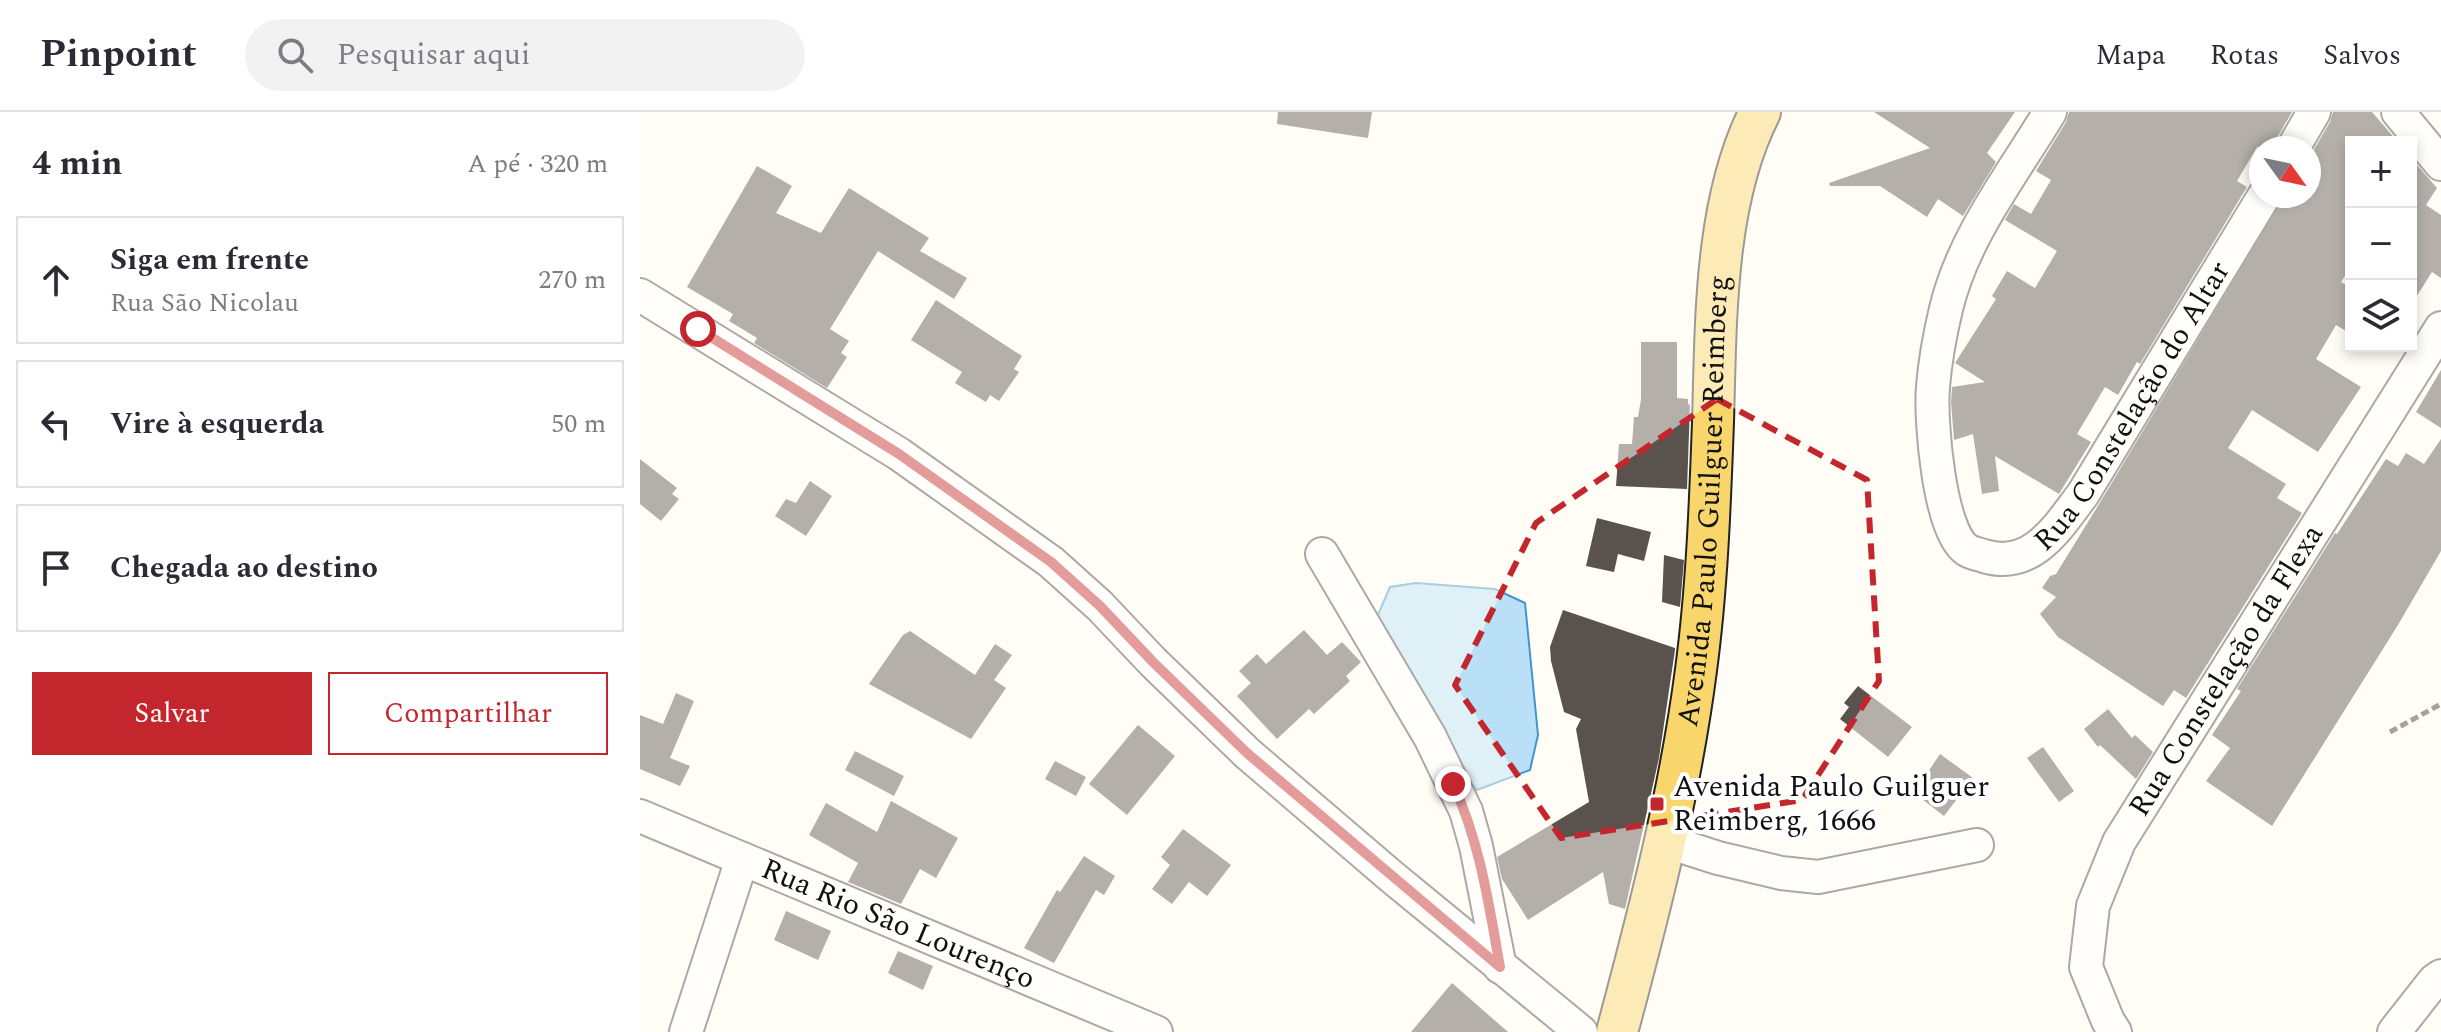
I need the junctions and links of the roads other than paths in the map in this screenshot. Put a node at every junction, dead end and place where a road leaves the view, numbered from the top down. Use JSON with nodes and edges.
{"nodes":[{"id":1,"x":1760,"y":112,"type":"edge"},
{"id":2,"x":2050,"y":112,"type":"edge"},
{"id":3,"x":2314,"y":112,"type":"edge"},
{"id":4,"x":2398,"y":112,"type":"edge"},
{"id":5,"x":2300,"y":136,"type":"edge"},
{"id":6,"x":2441,"y":164,"type":"edge"},
{"id":7,"x":2257,"y":208,"type":"edge"},
{"id":8,"x":640,"y":295,"type":"edge"},
{"id":9,"x":2441,"y":328,"type":"edge"},
{"id":10,"x":1322,"y":554,"type":"dead end"},
{"id":11,"x":640,"y":816,"type":"edge"},
{"id":12,"x":1665,"y":841,"type":"junction"},
{"id":13,"x":1977,"y":845,"type":"dead end"},
{"id":14,"x":742,"y":859,"type":"junction"},
{"id":15,"x":1500,"y":967,"type":"junction"},
{"id":16,"x":2441,"y":976,"type":"edge"},
{"id":17,"x":686,"y":1032,"type":"edge"},
{"id":18,"x":1156,"y":1032,"type":"edge"},
{"id":19,"x":1581,"y":1032,"type":"edge"},
{"id":20,"x":1617,"y":1032,"type":"edge"},
{"id":21,"x":2115,"y":1032,"type":"edge"},
{"id":22,"x":2394,"y":1032,"type":"edge"}],
"edges":[{"from":1,"to":12,"type":"main road","name":"Avenida Paulo Guilguer Reimberg"},
{"from":2,"to":7,"type":"street","name":"Rua Constelação do Altar"},
{"from":3,"to":5,"type":"street"},
{"from":4,"to":6,"type":"street"},
{"from":8,"to":15,"type":"street"},
{"from":9,"to":21,"type":"street","name":"Rua Constelação da Flexa"},
{"from":10,"to":15,"type":"street"},
{"from":11,"to":14,"type":"street","name":"Rua Rio São Lourenço"},
{"from":12,"to":13,"type":"street"},
{"from":12,"to":20,"type":"main road","name":"Avenida Paulo Guilguer Reimberg"},
{"from":14,"to":17,"type":"street"},
{"from":14,"to":18,"type":"street","name":"Rua Rio São Lourenço"},
{"from":15,"to":19,"type":"street"},
{"from":16,"to":22,"type":"street"}]}
